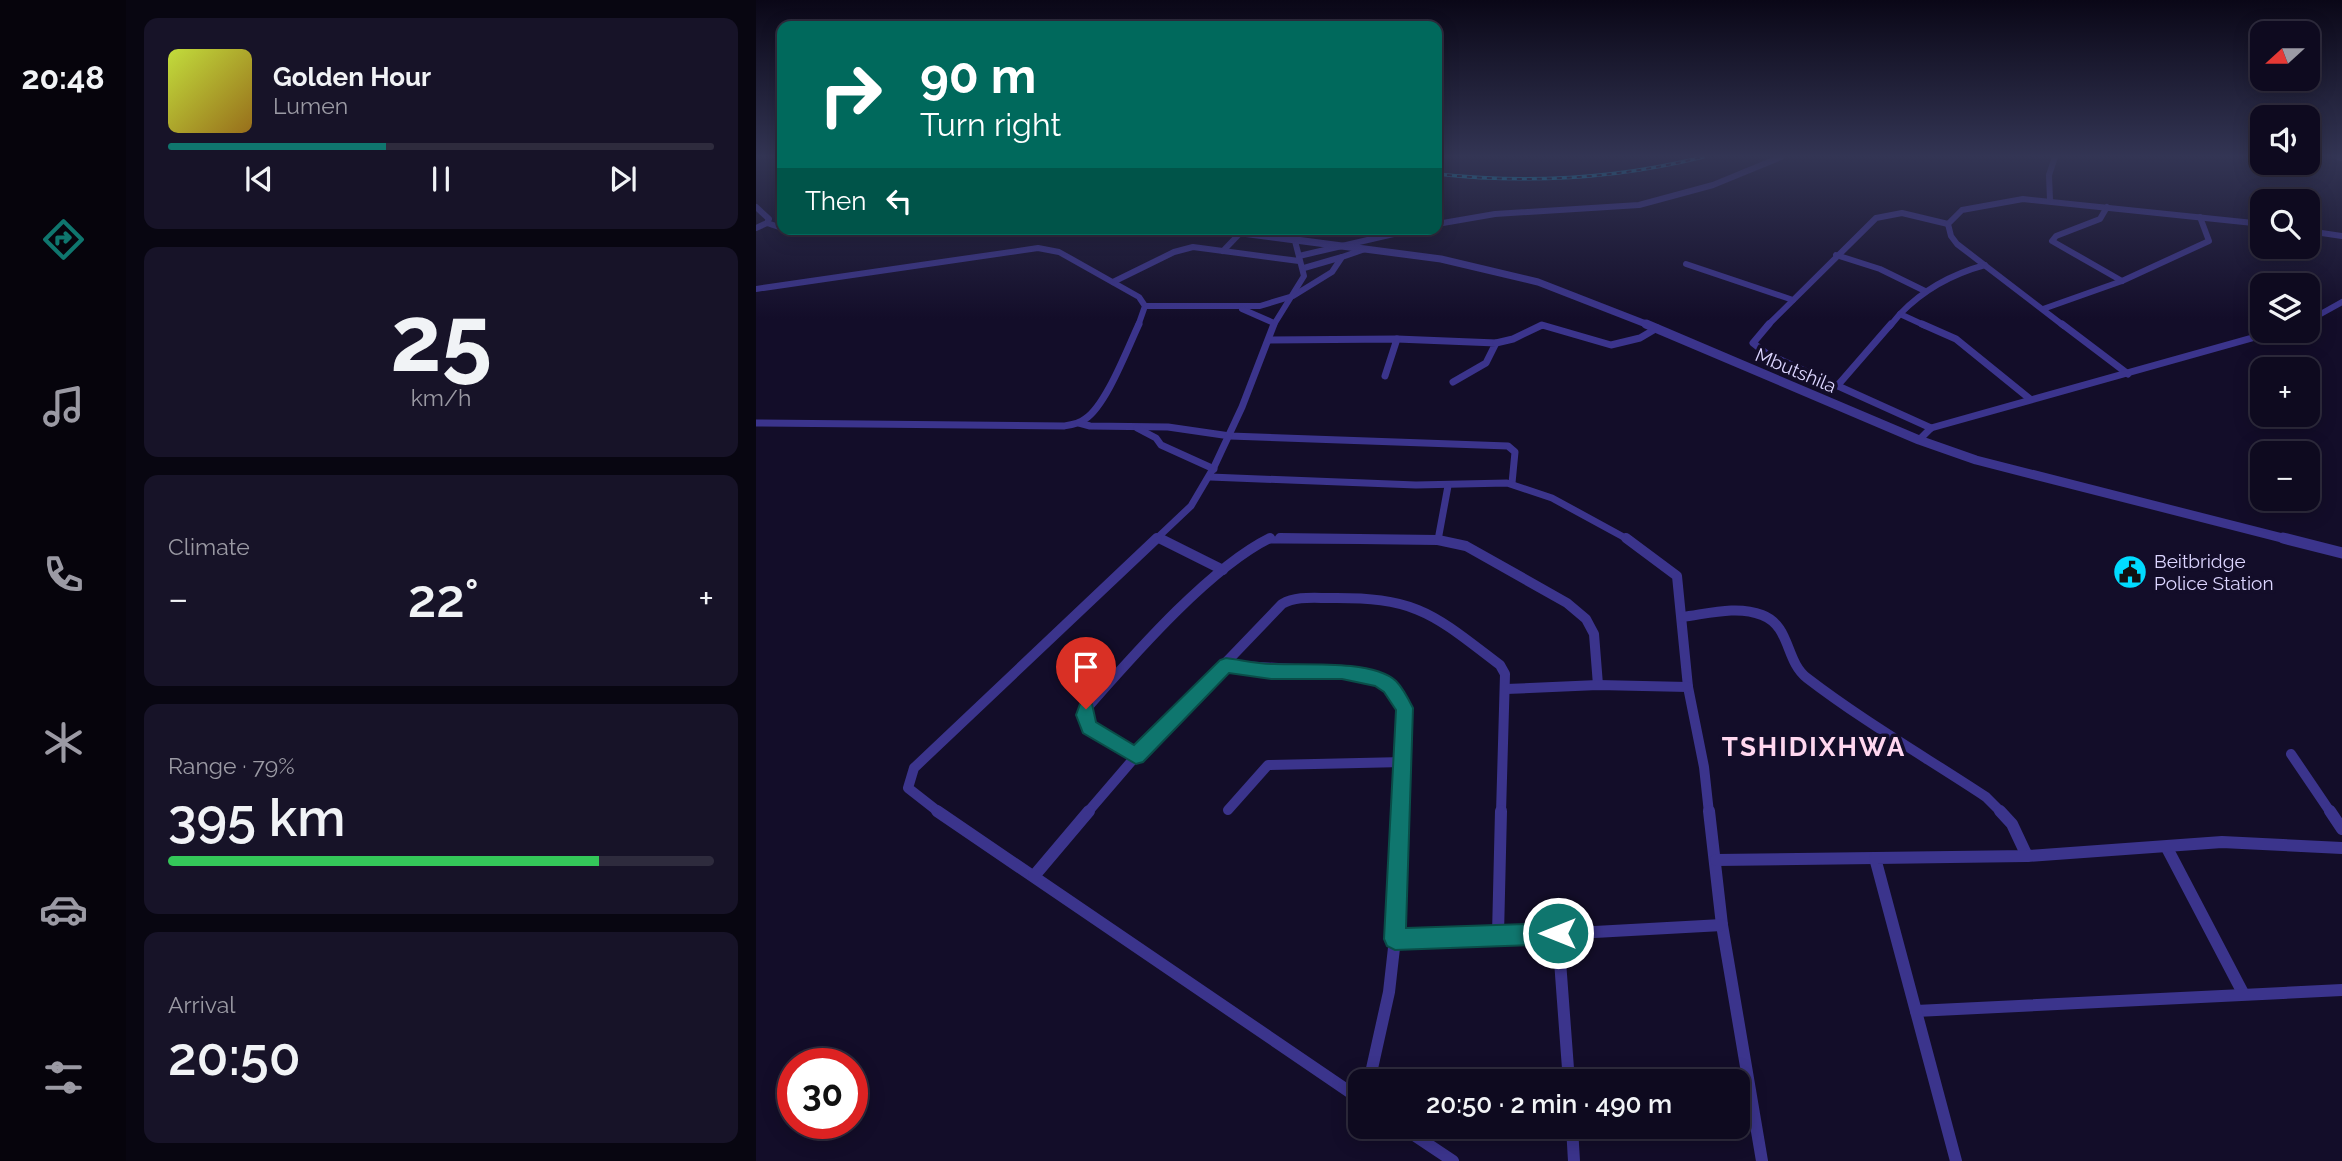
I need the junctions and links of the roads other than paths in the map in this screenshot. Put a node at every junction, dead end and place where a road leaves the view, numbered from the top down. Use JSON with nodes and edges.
{"nodes":[{"id":1,"x":763,"y":211,"type":"edge"},
{"id":2,"x":1540,"y":211,"type":"edge"},
{"id":3,"x":1961,"y":211,"type":"edge"},
{"id":4,"x":2105,"y":211,"type":"edge"},
{"id":5,"x":2146,"y":211,"type":"edge"},
{"id":6,"x":2200,"y":217,"type":"junction"},
{"id":7,"x":767,"y":223,"type":"junction"},
{"id":8,"x":1442,"y":223,"type":"edge"},
{"id":9,"x":2250,"y":223,"type":"edge"},
{"id":10,"x":1948,"y":224,"type":"junction"},
{"id":11,"x":777,"y":227,"type":"edge"},
{"id":12,"x":756,"y":228,"type":"edge"},
{"id":13,"x":2320,"y":232,"type":"edge"},
{"id":14,"x":1239,"y":235,"type":"edge"},
{"id":15,"x":1264,"y":235,"type":"edge"},
{"id":16,"x":1396,"y":235,"type":"joint"},
{"id":17,"x":2342,"y":236,"type":"edge"},
{"id":18,"x":1295,"y":241,"type":"junction"},
{"id":19,"x":1341,"y":246,"type":"junction"},
{"id":20,"x":1368,"y":249,"type":"junction"},
{"id":21,"x":1223,"y":251,"type":"junction"},
{"id":22,"x":1836,"y":255,"type":"junction"},
{"id":23,"x":1342,"y":257,"type":"junction"},
{"id":24,"x":1301,"y":262,"type":"junction"},
{"id":25,"x":1686,"y":264,"type":"dead end"},
{"id":26,"x":1985,"y":265,"type":"junction"},
{"id":27,"x":2122,"y":281,"type":"junction"},
{"id":28,"x":1113,"y":282,"type":"junction"},
{"id":29,"x":756,"y":289,"type":"edge"},
{"id":30,"x":1925,"y":290,"type":"junction"},
{"id":31,"x":1293,"y":296,"type":"junction"},
{"id":32,"x":1793,"y":300,"type":"junction"},
{"id":33,"x":2342,"y":302,"type":"edge"},
{"id":34,"x":1145,"y":306,"type":"junction"},
{"id":35,"x":1241,"y":308,"type":"junction"},
{"id":36,"x":2043,"y":309,"type":"junction"},
{"id":37,"x":1900,"y":314,"type":"junction"},
{"id":38,"x":2320,"y":314,"type":"edge"},
{"id":39,"x":1274,"y":323,"type":"junction"},
{"id":40,"x":1657,"y":328,"type":"junction"},
{"id":41,"x":1397,"y":339,"type":"junction"},
{"id":42,"x":2250,"y":339,"type":"edge"},
{"id":43,"x":1269,"y":340,"type":"junction"},
{"id":44,"x":1496,"y":343,"type":"junction"},
{"id":45,"x":2128,"y":374,"type":"junction"},
{"id":46,"x":1385,"y":376,"type":"dead end"},
{"id":47,"x":1453,"y":382,"type":"dead end"},
{"id":48,"x":1838,"y":385,"type":"junction"},
{"id":49,"x":2030,"y":399,"type":"junction"},
{"id":50,"x":756,"y":423,"type":"edge"},
{"id":51,"x":1079,"y":423,"type":"junction"},
{"id":52,"x":1136,"y":427,"type":"junction"},
{"id":53,"x":1931,"y":428,"type":"junction"},
{"id":54,"x":1230,"y":436,"type":"junction"},
{"id":55,"x":1919,"y":440,"type":"junction"},
{"id":56,"x":1212,"y":473,"type":"junction"},
{"id":57,"x":1512,"y":483,"type":"junction"},
{"id":58,"x":1448,"y":486,"type":"junction"},
{"id":59,"x":1159,"y":538,"type":"junction"},
{"id":60,"x":1438,"y":540,"type":"junction"},
{"id":61,"x":2342,"y":553,"type":"edge"},
{"id":62,"x":1223,"y":570,"type":"junction"},
{"id":63,"x":1682,"y":617,"type":"junction"},
{"id":64,"x":1226,"y":665,"type":"junction"},
{"id":65,"x":1598,"y":685,"type":"junction"},
{"id":66,"x":1688,"y":687,"type":"junction"},
{"id":67,"x":1507,"y":689,"type":"junction"},
{"id":68,"x":2291,"y":754,"type":"dead end"},
{"id":69,"x":1136,"y":756,"type":"junction"},
{"id":70,"x":1404,"y":762,"type":"junction"},
{"id":71,"x":1228,"y":810,"type":"dead end"},
{"id":72,"x":2342,"y":829,"type":"edge"},
{"id":73,"x":2167,"y":848,"type":"junction"},
{"id":74,"x":2342,"y":848,"type":"edge"},
{"id":75,"x":2027,"y":856,"type":"junction"},
{"id":76,"x":1875,"y":858,"type":"junction"},
{"id":77,"x":1716,"y":860,"type":"junction"},
{"id":78,"x":1034,"y":876,"type":"junction"},
{"id":79,"x":1722,"y":925,"type":"junction"},
{"id":80,"x":1558,"y":933,"type":"junction"},
{"id":81,"x":1498,"y":934,"type":"junction"},
{"id":82,"x":1395,"y":939,"type":"junction"},
{"id":83,"x":2342,"y":990,"type":"edge"},
{"id":84,"x":2243,"y":993,"type":"junction"},
{"id":85,"x":1916,"y":1011,"type":"junction"},
{"id":86,"x":1371,"y":1069,"type":"edge"},
{"id":87,"x":1568,"y":1069,"type":"edge"},
{"id":88,"x":1348,"y":1091,"type":"edge"},
{"id":89,"x":1420,"y":1139,"type":"edge"},
{"id":90,"x":1573,"y":1139,"type":"edge"},
{"id":91,"x":1453,"y":1161,"type":"edge"},
{"id":92,"x":1574,"y":1161,"type":"edge"},
{"id":93,"x":1762,"y":1161,"type":"edge"},
{"id":94,"x":1956,"y":1161,"type":"edge"}],
"edges":[{"from":1,"to":7,"type":"street"},
{"from":2,"to":8,"type":"street"},
{"from":3,"to":10,"type":"street"},
{"from":4,"to":27,"type":"street"},
{"from":5,"to":6,"type":"street"},
{"from":6,"to":9,"type":"street"},
{"from":6,"to":27,"type":"street"},
{"from":7,"to":11,"type":"street"},
{"from":7,"to":12,"type":"street"},
{"from":10,"to":22,"type":"street"},
{"from":10,"to":26,"type":"street"},
{"from":13,"to":17,"type":"street"},
{"from":14,"to":21,"type":"street"},
{"from":15,"to":18,"type":"street","name":"Mbutshila"},
{"from":16,"to":19,"type":"street"},
{"from":16,"to":20,"type":"street"},
{"from":18,"to":19,"type":"street","name":"Mbutshila"},
{"from":18,"to":24,"type":"street"},
{"from":19,"to":20,"type":"street","name":"Mbutshila"},
{"from":19,"to":24,"type":"street"},
{"from":20,"to":23,"type":"street"},
{"from":20,"to":40,"type":"street","name":"Mbutshila"},
{"from":21,"to":24,"type":"street"},
{"from":21,"to":28,"type":"street"},
{"from":22,"to":30,"type":"street"},
{"from":22,"to":32,"type":"street"},
{"from":23,"to":24,"type":"street"},
{"from":23,"to":31,"type":"street"},
{"from":24,"to":31,"type":"street"},
{"from":25,"to":32,"type":"street"},
{"from":26,"to":30,"type":"street"},
{"from":26,"to":36,"type":"street"},
{"from":27,"to":36,"type":"street"},
{"from":28,"to":29,"type":"street"},
{"from":28,"to":34,"type":"street"},
{"from":30,"to":37,"type":"street"},
{"from":31,"to":35,"type":"street"},
{"from":31,"to":39,"type":"street"},
{"from":32,"to":48,"type":"street"},
{"from":33,"to":38,"type":"street"},
{"from":34,"to":35,"type":"street"},
{"from":34,"to":51,"type":"street"},
{"from":35,"to":39,"type":"street"},
{"from":36,"to":45,"type":"street"},
{"from":37,"to":48,"type":"street"},
{"from":37,"to":49,"type":"street"},
{"from":39,"to":43,"type":"street"},
{"from":40,"to":44,"type":"street"},
{"from":40,"to":55,"type":"street","name":"Mbutshila"},
{"from":41,"to":43,"type":"street"},
{"from":41,"to":44,"type":"street"},
{"from":41,"to":46,"type":"street"},
{"from":42,"to":45,"type":"street"},
{"from":43,"to":54,"type":"street"},
{"from":44,"to":47,"type":"street"},
{"from":45,"to":49,"type":"street"},
{"from":48,"to":53,"type":"street"},
{"from":49,"to":53,"type":"street"},
{"from":50,"to":51,"type":"street"},
{"from":51,"to":52,"type":"street"},
{"from":52,"to":54,"type":"street"},
{"from":52,"to":56,"type":"street"},
{"from":53,"to":55,"type":"street"},
{"from":54,"to":56,"type":"street"},
{"from":54,"to":57,"type":"street"},
{"from":55,"to":61,"type":"street","name":"Mbutshila"},
{"from":56,"to":58,"type":"street"},
{"from":56,"to":59,"type":"street"},
{"from":57,"to":58,"type":"street"},
{"from":57,"to":63,"type":"street"},
{"from":58,"to":60,"type":"street"},
{"from":59,"to":62,"type":"street"},
{"from":59,"to":78,"type":"street"},
{"from":60,"to":62,"type":"street"},
{"from":60,"to":65,"type":"street"},
{"from":62,"to":69,"type":"street"},
{"from":63,"to":66,"type":"street"},
{"from":63,"to":75,"type":"street"},
{"from":64,"to":67,"type":"street"},
{"from":64,"to":69,"type":"street"},
{"from":64,"to":70,"type":"street"},
{"from":65,"to":66,"type":"street"},
{"from":65,"to":67,"type":"street"},
{"from":66,"to":77,"type":"street"},
{"from":67,"to":81,"type":"street"},
{"from":68,"to":72,"type":"street"},
{"from":69,"to":78,"type":"street"},
{"from":70,"to":71,"type":"street"},
{"from":70,"to":82,"type":"street"},
{"from":73,"to":74,"type":"street"},
{"from":73,"to":75,"type":"street"},
{"from":73,"to":84,"type":"street"},
{"from":75,"to":76,"type":"street"},
{"from":76,"to":77,"type":"street"},
{"from":76,"to":85,"type":"street"},
{"from":77,"to":79,"type":"street"},
{"from":78,"to":88,"type":"street"},
{"from":79,"to":80,"type":"street"},
{"from":79,"to":93,"type":"street"},
{"from":80,"to":81,"type":"street"},
{"from":80,"to":87,"type":"street"},
{"from":81,"to":82,"type":"street"},
{"from":82,"to":86,"type":"street"},
{"from":83,"to":84,"type":"street"},
{"from":84,"to":85,"type":"street"},
{"from":85,"to":94,"type":"street"},
{"from":89,"to":91,"type":"street"},
{"from":90,"to":92,"type":"street"}]}
